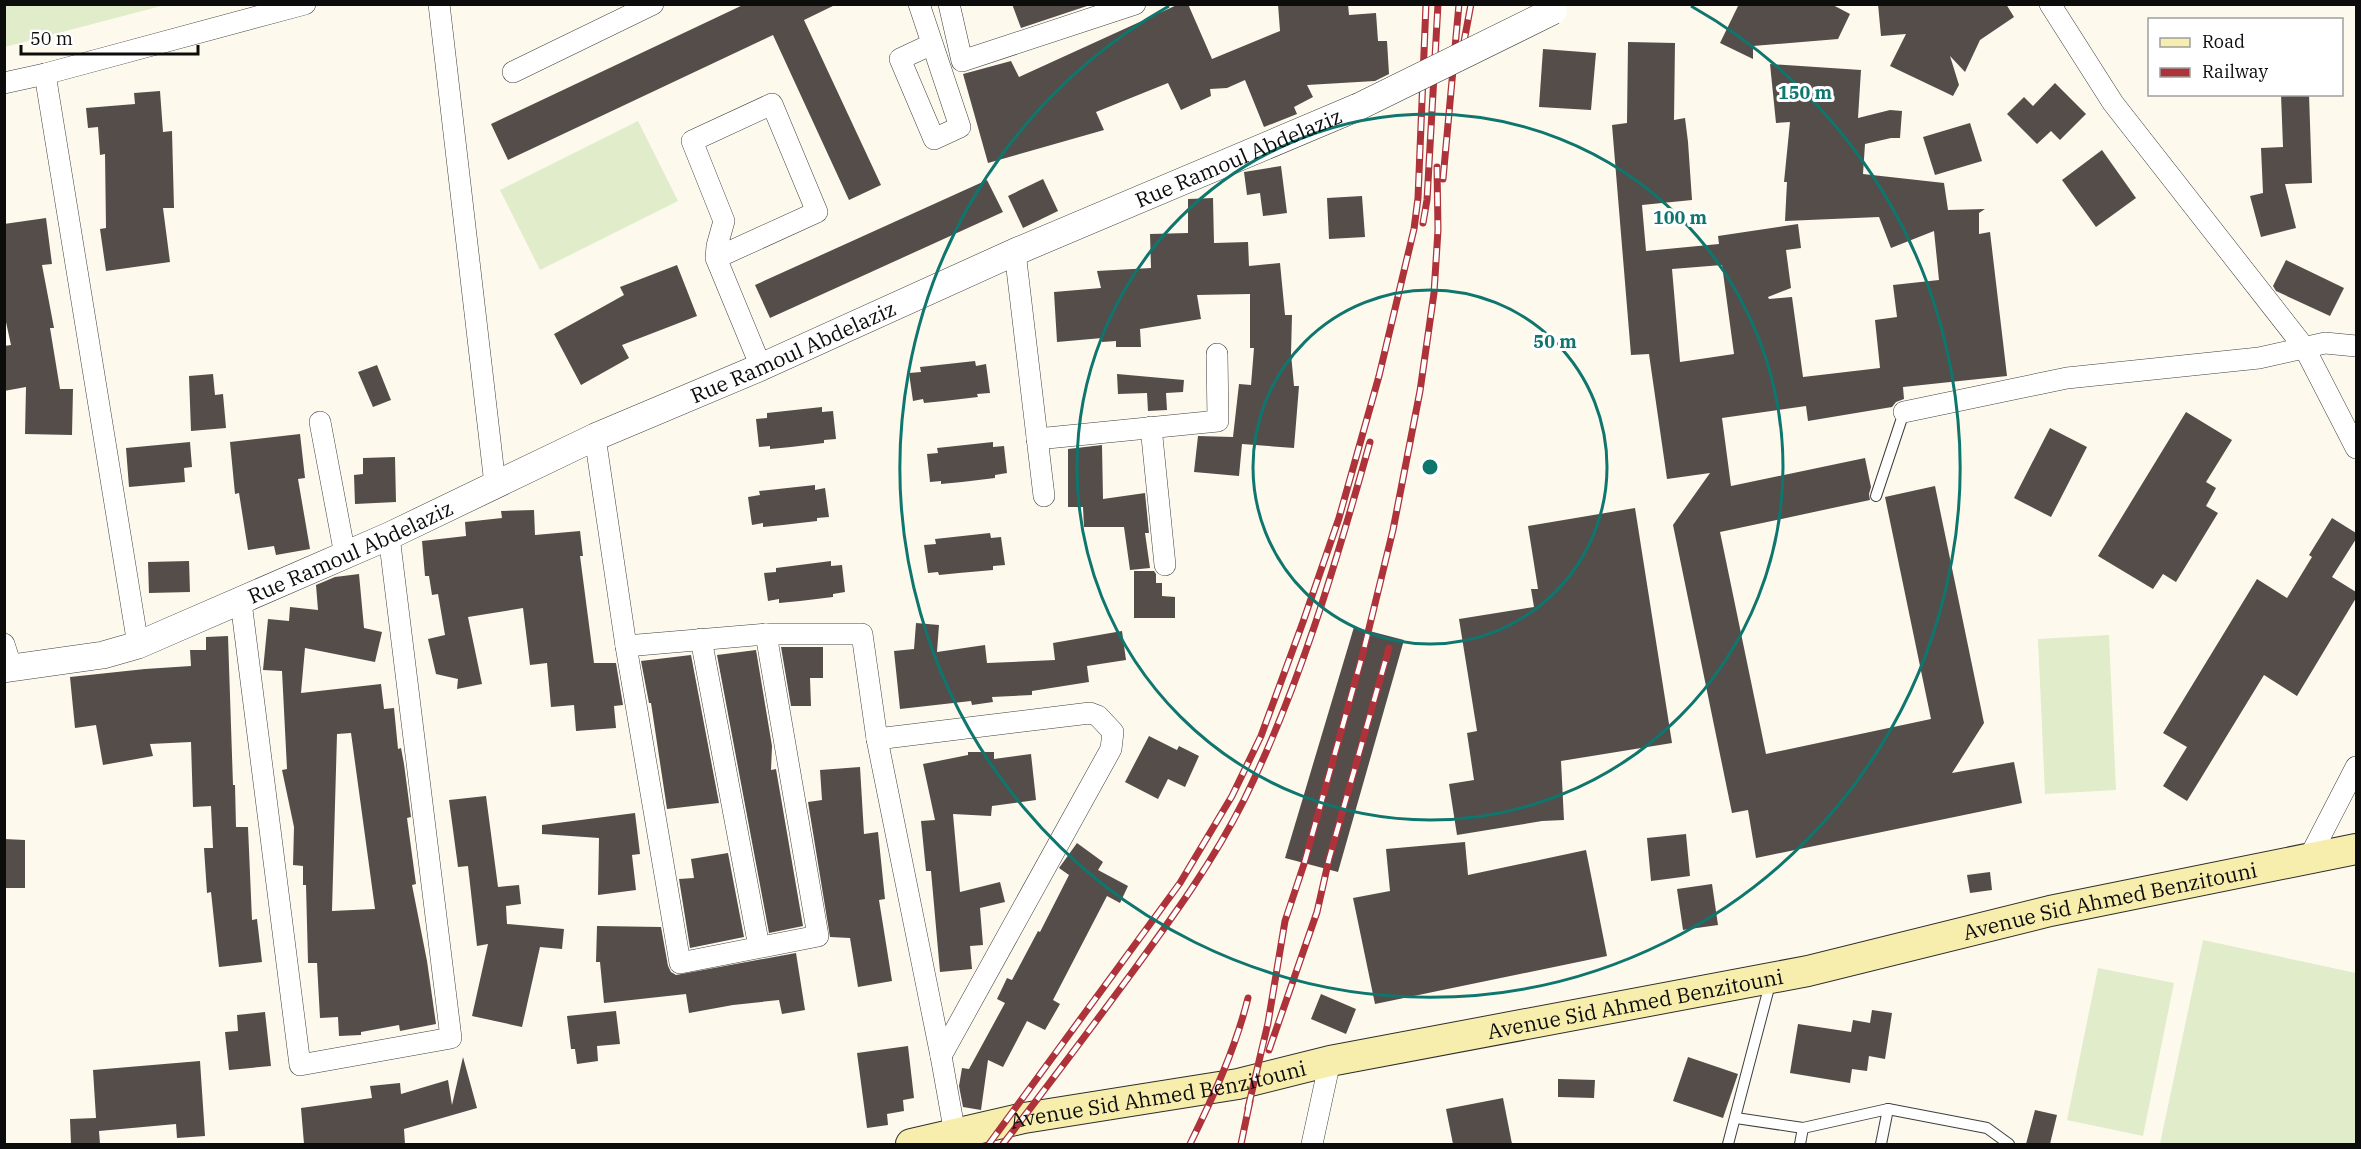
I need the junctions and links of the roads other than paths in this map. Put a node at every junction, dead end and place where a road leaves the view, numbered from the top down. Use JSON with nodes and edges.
{"nodes":[{"id":1,"x":304,"y":4,"type":"edge"},
{"id":2,"x":439,"y":4,"type":"edge"},
{"id":3,"x":653,"y":4,"type":"edge"},
{"id":4,"x":919,"y":4,"type":"edge"},
{"id":5,"x":949,"y":4,"type":"edge"},
{"id":6,"x":1135,"y":4,"type":"edge"},
{"id":7,"x":2050,"y":4,"type":"edge"},
{"id":8,"x":1562,"y":8,"type":"edge"},
{"id":9,"x":932,"y":44,"type":"dead end"},
{"id":10,"x":513,"y":72,"type":"dead end"},
{"id":11,"x":45,"y":74,"type":"junction"},
{"id":12,"x":4,"y":83,"type":"edge"},
{"id":13,"x":1015,"y":252,"type":"junction"},
{"id":14,"x":716,"y":258,"type":"junction"},
{"id":15,"x":2356,"y":346,"type":"edge"},
{"id":16,"x":2304,"y":347,"type":"junction"},
{"id":17,"x":1217,"y":354,"type":"dead end"},
{"id":18,"x":761,"y":367,"type":"junction"},
{"id":19,"x":1904,"y":412,"type":"joint"},
{"id":20,"x":320,"y":422,"type":"dead end"},
{"id":21,"x":1151,"y":427,"type":"junction"},
{"id":22,"x":594,"y":437,"type":"junction"},
{"id":23,"x":1037,"y":439,"type":"junction"},
{"id":24,"x":2356,"y":448,"type":"edge"},
{"id":25,"x":495,"y":484,"type":"junction"},
{"id":26,"x":1044,"y":496,"type":"dead end"},
{"id":27,"x":1876,"y":496,"type":"dead end"},
{"id":28,"x":389,"y":536,"type":"junction"},
{"id":29,"x":345,"y":555,"type":"junction"},
{"id":30,"x":1165,"y":565,"type":"dead end"},
{"id":31,"x":241,"y":603,"type":"junction"},
{"id":32,"x":766,"y":634,"type":"junction"},
{"id":33,"x":701,"y":639,"type":"junction"},
{"id":34,"x":138,"y":645,"type":"junction"},
{"id":35,"x":626,"y":646,"type":"junction"},
{"id":36,"x":7,"y":661,"type":"edge"},
{"id":37,"x":877,"y":739,"type":"junction"},
{"id":38,"x":2356,"y":767,"type":"edge"},
{"id":39,"x":2356,"y":849,"type":"edge"},
{"id":40,"x":2309,"y":858,"type":"junction"},
{"id":41,"x":759,"y":947,"type":"junction"},
{"id":42,"x":1772,"y":977,"type":"junction"},
{"id":43,"x":941,"y":1056,"type":"junction"},
{"id":44,"x":1330,"y":1060,"type":"junction"},
{"id":45,"x":1888,"y":1109,"type":"junction"},
{"id":46,"x":1736,"y":1118,"type":"junction"},
{"id":47,"x":1803,"y":1128,"type":"junction"},
{"id":48,"x":955,"y":1134,"type":"junction"},
{"id":49,"x":911,"y":1144,"type":"edge"},
{"id":50,"x":1312,"y":1144,"type":"edge"},
{"id":51,"x":1728,"y":1144,"type":"edge"},
{"id":52,"x":1800,"y":1144,"type":"edge"},
{"id":53,"x":1881,"y":1144,"type":"edge"},
{"id":54,"x":2009,"y":1144,"type":"edge"}],
"edges":[{"from":1,"to":11,"type":"street"},
{"from":2,"to":25,"type":"street"},
{"from":3,"to":10,"type":"street"},
{"from":4,"to":9,"type":"street"},
{"from":5,"to":6,"type":"street"},
{"from":7,"to":16,"type":"street"},
{"from":8,"to":13,"type":"street","name":"Rue Ramoul Abdelaziz","bridge":true},
{"from":11,"to":12,"type":"street"},
{"from":11,"to":34,"type":"street"},
{"from":13,"to":18,"type":"street","name":"Rue Ramoul Abdelaziz"},
{"from":13,"to":23,"type":"street"},
{"from":14,"to":14,"type":"street"},
{"from":14,"to":18,"type":"street"},
{"from":15,"to":16,"type":"street"},
{"from":16,"to":19,"type":"street"},
{"from":16,"to":24,"type":"street"},
{"from":17,"to":21,"type":"street"},
{"from":18,"to":22,"type":"street","name":"Rue Ramoul Abdelaziz"},
{"from":19,"to":27,"type":"lane"},
{"from":20,"to":29,"type":"street"},
{"from":21,"to":23,"type":"street"},
{"from":21,"to":30,"type":"street"},
{"from":22,"to":25,"type":"street","name":"Rue Ramoul Abdelaziz"},
{"from":22,"to":35,"type":"street"},
{"from":23,"to":26,"type":"street"},
{"from":25,"to":28,"type":"street","name":"Rue Ramoul Abdelaziz"},
{"from":28,"to":29,"type":"street","name":"Rue Ramoul Abdelaziz"},
{"from":28,"to":31,"type":"street"},
{"from":29,"to":31,"type":"street","name":"Rue Ramoul Abdelaziz"},
{"from":31,"to":34,"type":"street","name":"Rue Ramoul Abdelaziz"},
{"from":32,"to":33,"type":"street"},
{"from":32,"to":37,"type":"street"},
{"from":32,"to":41,"type":"street"},
{"from":33,"to":35,"type":"street"},
{"from":33,"to":41,"type":"street"},
{"from":34,"to":36,"type":"street","name":"Rue Ramoul Abdelaziz"},
{"from":35,"to":41,"type":"street"},
{"from":37,"to":43,"type":"street"},
{"from":37,"to":43,"type":"street"},
{"from":38,"to":40,"type":"street"},
{"from":39,"to":40,"type":"main road","name":"Avenue Sid Ahmed Benzitouni"},
{"from":40,"to":42,"type":"main road","name":"Avenue Sid Ahmed Benzitouni"},
{"from":42,"to":44,"type":"main road","name":"Avenue Sid Ahmed Benzitouni"},
{"from":42,"to":46,"type":"lane"},
{"from":43,"to":48,"type":"street"},
{"from":44,"to":48,"type":"main road","name":"Avenue Sid Ahmed Benzitouni"},
{"from":44,"to":50,"type":"street"},
{"from":45,"to":47,"type":"lane"},
{"from":45,"to":53,"type":"lane"},
{"from":45,"to":54,"type":"lane"},
{"from":46,"to":47,"type":"lane"},
{"from":46,"to":51,"type":"lane"},
{"from":47,"to":52,"type":"lane"},
{"from":48,"to":49,"type":"main road","name":"Avenue Sid Ahmed Benzitouni"}]}
